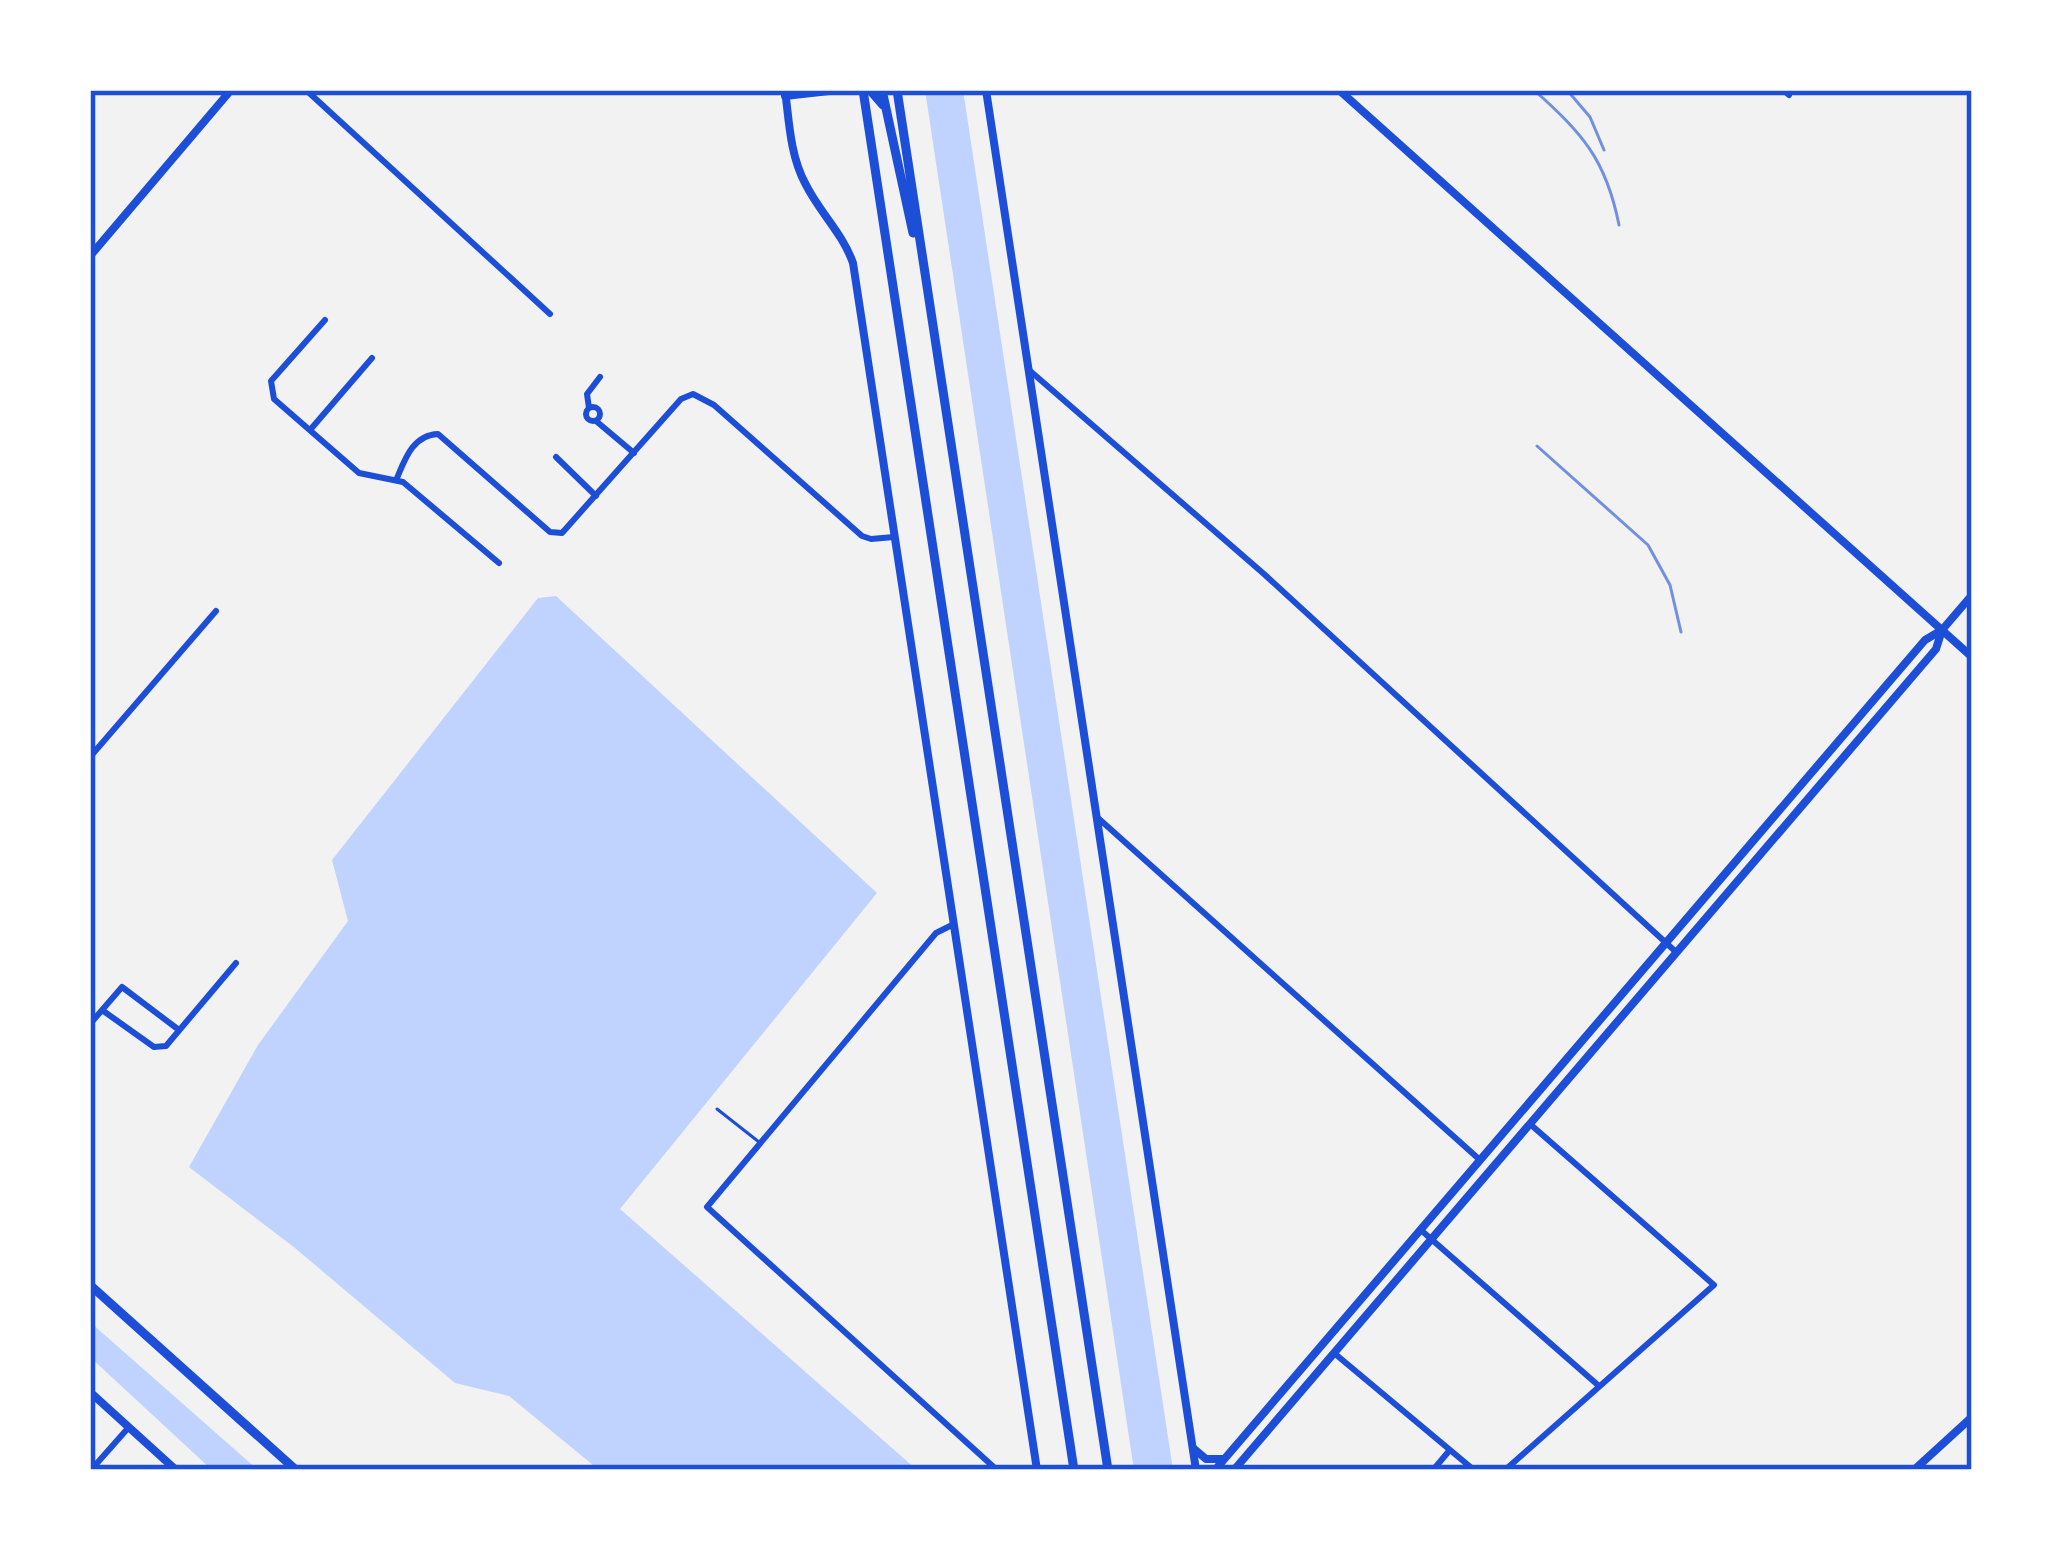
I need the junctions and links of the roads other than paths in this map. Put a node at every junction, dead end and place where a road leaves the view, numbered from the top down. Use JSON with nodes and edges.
{"nodes":[{"id":1,"x":231,"y":90,"type":"edge"},
{"id":2,"x":838,"y":90,"type":"edge"},
{"id":3,"x":866,"y":90,"type":"edge"},
{"id":4,"x":882,"y":90,"type":"edge"},
{"id":5,"x":897,"y":90,"type":"edge"},
{"id":6,"x":986,"y":90,"type":"edge"},
{"id":7,"x":1339,"y":90,"type":"edge"},
{"id":8,"x":311,"y":92,"type":"edge"},
{"id":9,"x":785,"y":93,"type":"edge"},
{"id":10,"x":885,"y":110,"type":"junction"},
{"id":11,"x":90,"y":256,"type":"edge"},
{"id":12,"x":925,"y":286,"type":"junction"},
{"id":13,"x":550,"y":314,"type":"dead end"},
{"id":14,"x":325,"y":320,"type":"dead end"},
{"id":15,"x":372,"y":358,"type":"dead end"},
{"id":16,"x":1026,"y":368,"type":"junction"},
{"id":17,"x":600,"y":377,"type":"dead end"},
{"id":18,"x":310,"y":430,"type":"junction"},
{"id":19,"x":634,"y":453,"type":"junction"},
{"id":20,"x":556,"y":457,"type":"dead end"},
{"id":21,"x":397,"y":478,"type":"junction"},
{"id":22,"x":597,"y":497,"type":"junction"},
{"id":23,"x":896,"y":537,"type":"junction"},
{"id":24,"x":499,"y":563,"type":"dead end"},
{"id":25,"x":1972,"y":595,"type":"edge"},
{"id":26,"x":217,"y":611,"type":"dead end"},
{"id":27,"x":1942,"y":630,"type":"junction"},
{"id":28,"x":1972,"y":656,"type":"edge"},
{"id":29,"x":90,"y":757,"type":"edge"},
{"id":30,"x":1098,"y":818,"type":"junction"},
{"id":31,"x":955,"y":923,"type":"junction"},
{"id":32,"x":1666,"y":943,"type":"junction"},
{"id":33,"x":1676,"y":952,"type":"junction"},
{"id":34,"x":236,"y":963,"type":"dead end"},
{"id":35,"x":102,"y":1010,"type":"junction"},
{"id":36,"x":90,"y":1024,"type":"edge"},
{"id":37,"x":179,"y":1030,"type":"junction"},
{"id":38,"x":717,"y":1108,"type":"dead end"},
{"id":39,"x":1530,"y":1124,"type":"junction"},
{"id":40,"x":760,"y":1143,"type":"junction"},
{"id":41,"x":1480,"y":1160,"type":"junction"},
{"id":42,"x":1420,"y":1230,"type":"junction"},
{"id":43,"x":1432,"y":1239,"type":"junction"},
{"id":44,"x":90,"y":1285,"type":"edge"},
{"id":45,"x":1334,"y":1353,"type":"junction"},
{"id":46,"x":1600,"y":1386,"type":"junction"},
{"id":47,"x":90,"y":1392,"type":"edge"},
{"id":48,"x":1972,"y":1417,"type":"edge"},
{"id":49,"x":129,"y":1427,"type":"junction"},
{"id":50,"x":1192,"y":1448,"type":"junction"},
{"id":51,"x":1449,"y":1451,"type":"junction"},
{"id":52,"x":1224,"y":1459,"type":"junction"},
{"id":53,"x":91,"y":1470,"type":"edge"},
{"id":54,"x":176,"y":1470,"type":"edge"},
{"id":55,"x":296,"y":1470,"type":"edge"},
{"id":56,"x":997,"y":1470,"type":"edge"},
{"id":57,"x":1037,"y":1470,"type":"edge"},
{"id":58,"x":1074,"y":1470,"type":"edge"},
{"id":59,"x":1108,"y":1470,"type":"edge"},
{"id":60,"x":1196,"y":1470,"type":"edge"},
{"id":61,"x":1215,"y":1470,"type":"edge"},
{"id":62,"x":1234,"y":1470,"type":"edge"},
{"id":63,"x":1433,"y":1470,"type":"edge"},
{"id":64,"x":1474,"y":1470,"type":"edge"},
{"id":65,"x":1505,"y":1470,"type":"edge"},
{"id":66,"x":1914,"y":1470,"type":"edge"}],
"edges":[{"from":1,"to":11,"type":"street"},
{"from":2,"to":9,"type":"street"},
{"from":3,"to":10,"type":"main road"},
{"from":3,"to":58,"type":"main road"},
{"from":4,"to":10,"type":"main road"},
{"from":5,"to":12,"type":"main road"},
{"from":6,"to":16,"type":"street"},
{"from":7,"to":27,"type":"street"},
{"from":8,"to":13,"type":"street"},
{"from":9,"to":23,"type":"street"},
{"from":10,"to":12,"type":"main road"},
{"from":12,"to":59,"type":"main road"},
{"from":14,"to":18,"type":"street"},
{"from":15,"to":18,"type":"street"},
{"from":16,"to":30,"type":"street"},
{"from":16,"to":32,"type":"street"},
{"from":17,"to":19,"type":"street"},
{"from":18,"to":21,"type":"street"},
{"from":19,"to":22,"type":"street"},
{"from":19,"to":23,"type":"street"},
{"from":20,"to":22,"type":"street"},
{"from":21,"to":22,"type":"street"},
{"from":21,"to":24,"type":"street"},
{"from":23,"to":31,"type":"street"},
{"from":25,"to":27,"type":"street"},
{"from":26,"to":29,"type":"street"},
{"from":27,"to":28,"type":"street"},
{"from":27,"to":32,"type":"street"},
{"from":27,"to":33,"type":"street"},
{"from":30,"to":41,"type":"street"},
{"from":30,"to":50,"type":"street"},
{"from":31,"to":40,"type":"street"},
{"from":31,"to":57,"type":"street"},
{"from":32,"to":33,"type":"street"},
{"from":32,"to":41,"type":"street"},
{"from":33,"to":39,"type":"street"},
{"from":34,"to":37,"type":"street"},
{"from":35,"to":36,"type":"street"},
{"from":35,"to":37,"type":"street"},
{"from":35,"to":37,"type":"street"},
{"from":38,"to":40,"type":"lane"},
{"from":39,"to":43,"type":"street"},
{"from":39,"to":46,"type":"street"},
{"from":40,"to":56,"type":"street"},
{"from":41,"to":42,"type":"street"},
{"from":42,"to":43,"type":"street"},
{"from":42,"to":52,"type":"street"},
{"from":43,"to":45,"type":"street"},
{"from":43,"to":46,"type":"street"},
{"from":44,"to":55,"type":"main road"},
{"from":45,"to":51,"type":"street"},
{"from":45,"to":62,"type":"street"},
{"from":46,"to":65,"type":"street"},
{"from":47,"to":49,"type":"street"},
{"from":48,"to":66,"type":"street"},
{"from":49,"to":53,"type":"street"},
{"from":49,"to":54,"type":"street"},
{"from":50,"to":52,"type":"street"},
{"from":50,"to":60,"type":"street"},
{"from":51,"to":63,"type":"street"},
{"from":51,"to":64,"type":"street"},
{"from":52,"to":61,"type":"street"}]}
